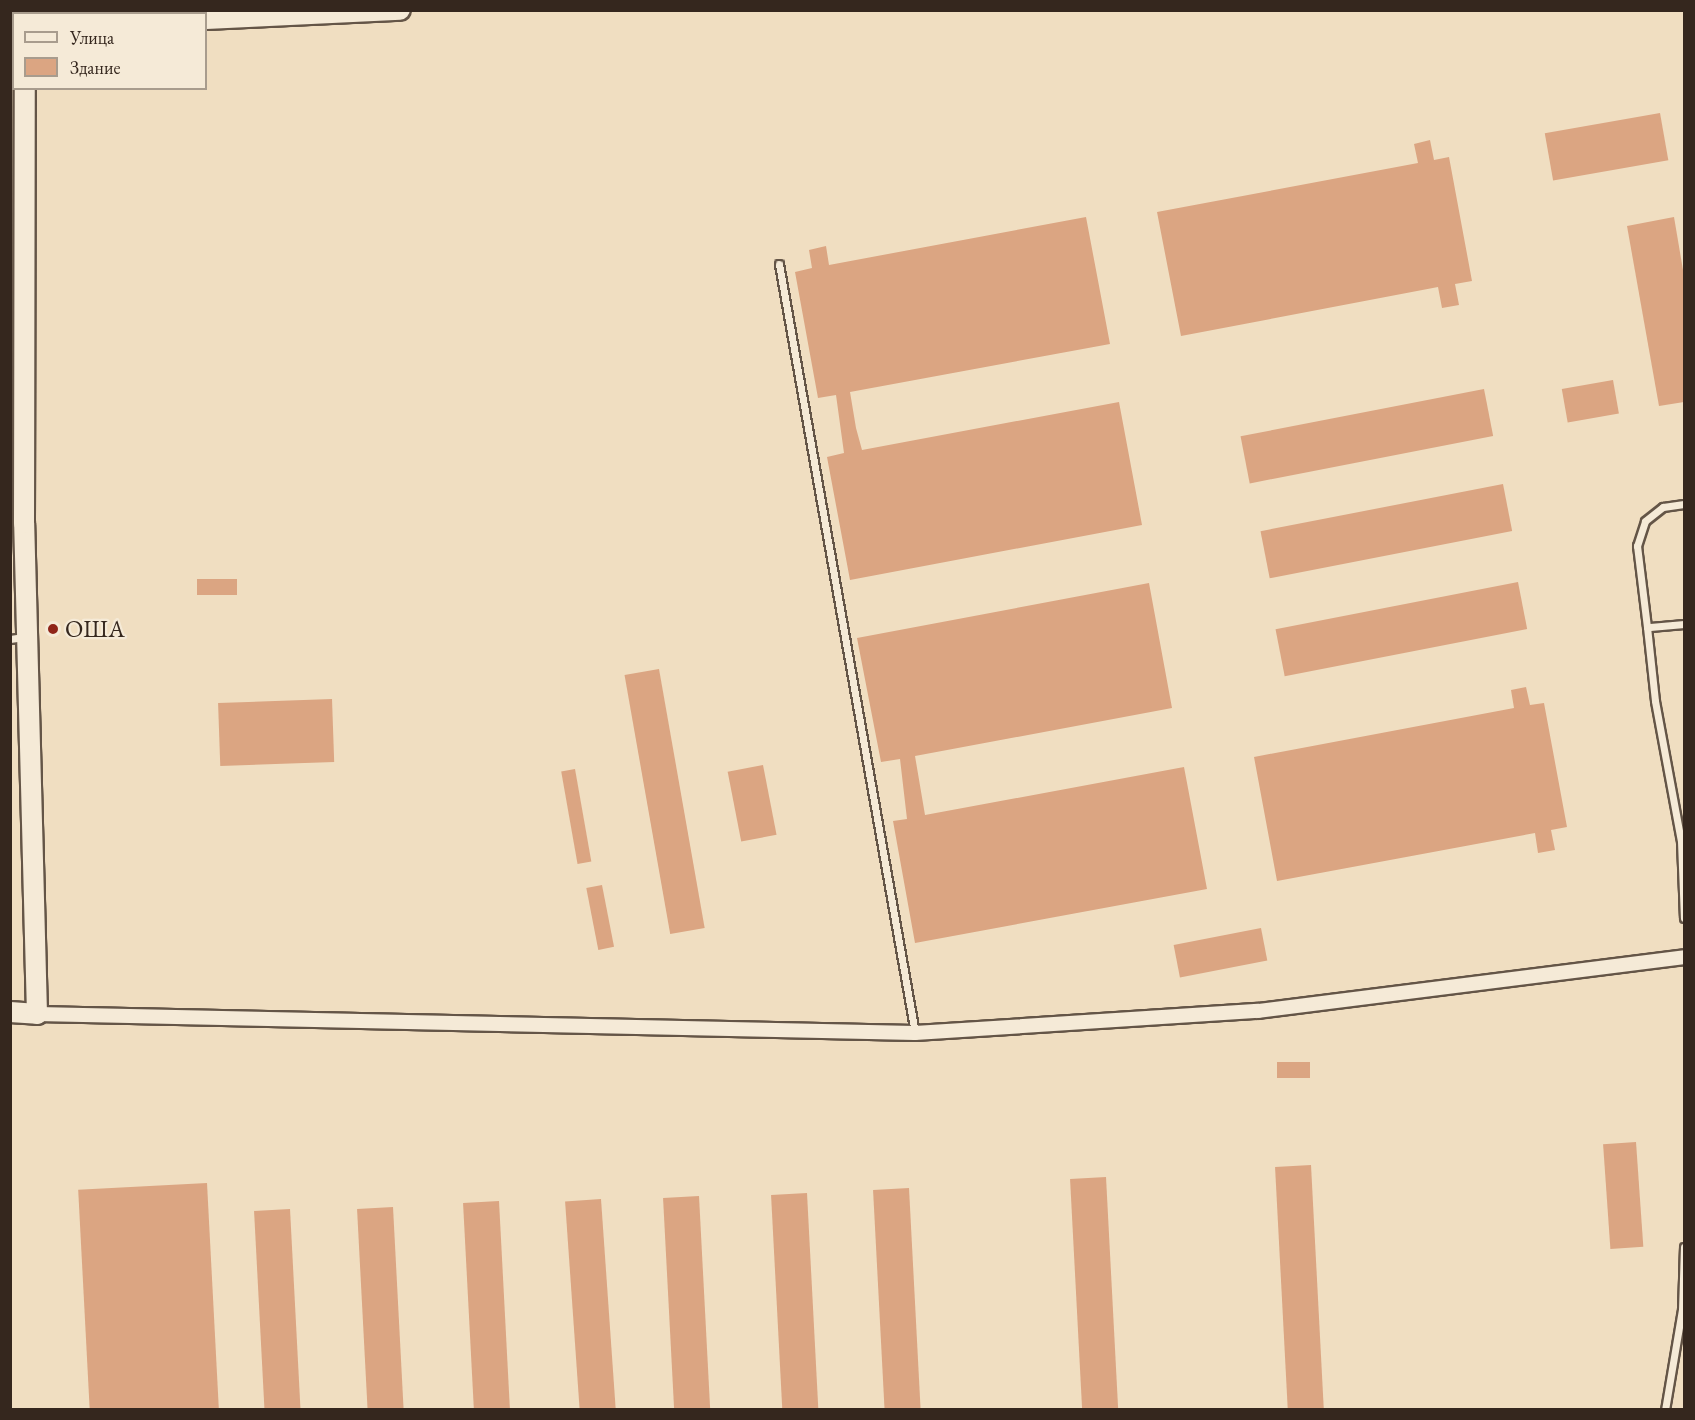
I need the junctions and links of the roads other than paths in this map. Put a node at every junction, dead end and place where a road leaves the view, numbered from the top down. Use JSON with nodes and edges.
{"nodes":[{"id":1,"x":400,"y":10,"type":"edge"},
{"id":2,"x":207,"y":19,"type":"edge"},
{"id":3,"x":25,"y":90,"type":"edge"},
{"id":4,"x":779,"y":264,"type":"dead end"},
{"id":5,"x":1684,"y":504,"type":"edge"},
{"id":6,"x":1684,"y":624,"type":"edge"},
{"id":7,"x":1647,"y":627,"type":"junction"},
{"id":8,"x":18,"y":637,"type":"edge"},
{"id":9,"x":1684,"y":918,"type":"edge"},
{"id":10,"x":1684,"y":957,"type":"edge"},
{"id":11,"x":10,"y":1012,"type":"edge"},
{"id":12,"x":37,"y":1014,"type":"junction"},
{"id":13,"x":915,"y":1033,"type":"junction"},
{"id":14,"x":1684,"y":1247,"type":"edge"},
{"id":15,"x":1665,"y":1410,"type":"edge"}],
"edges":[{"from":1,"to":2,"type":"street"},
{"from":3,"to":8,"type":"street"},
{"from":4,"to":13,"type":"lane"},
{"from":5,"to":7,"type":"lane"},
{"from":6,"to":7,"type":"lane"},
{"from":7,"to":9,"type":"lane"},
{"from":8,"to":12,"type":"street"},
{"from":10,"to":13,"type":"street"},
{"from":11,"to":12,"type":"street"},
{"from":12,"to":13,"type":"street"},
{"from":14,"to":15,"type":"lane"}]}
